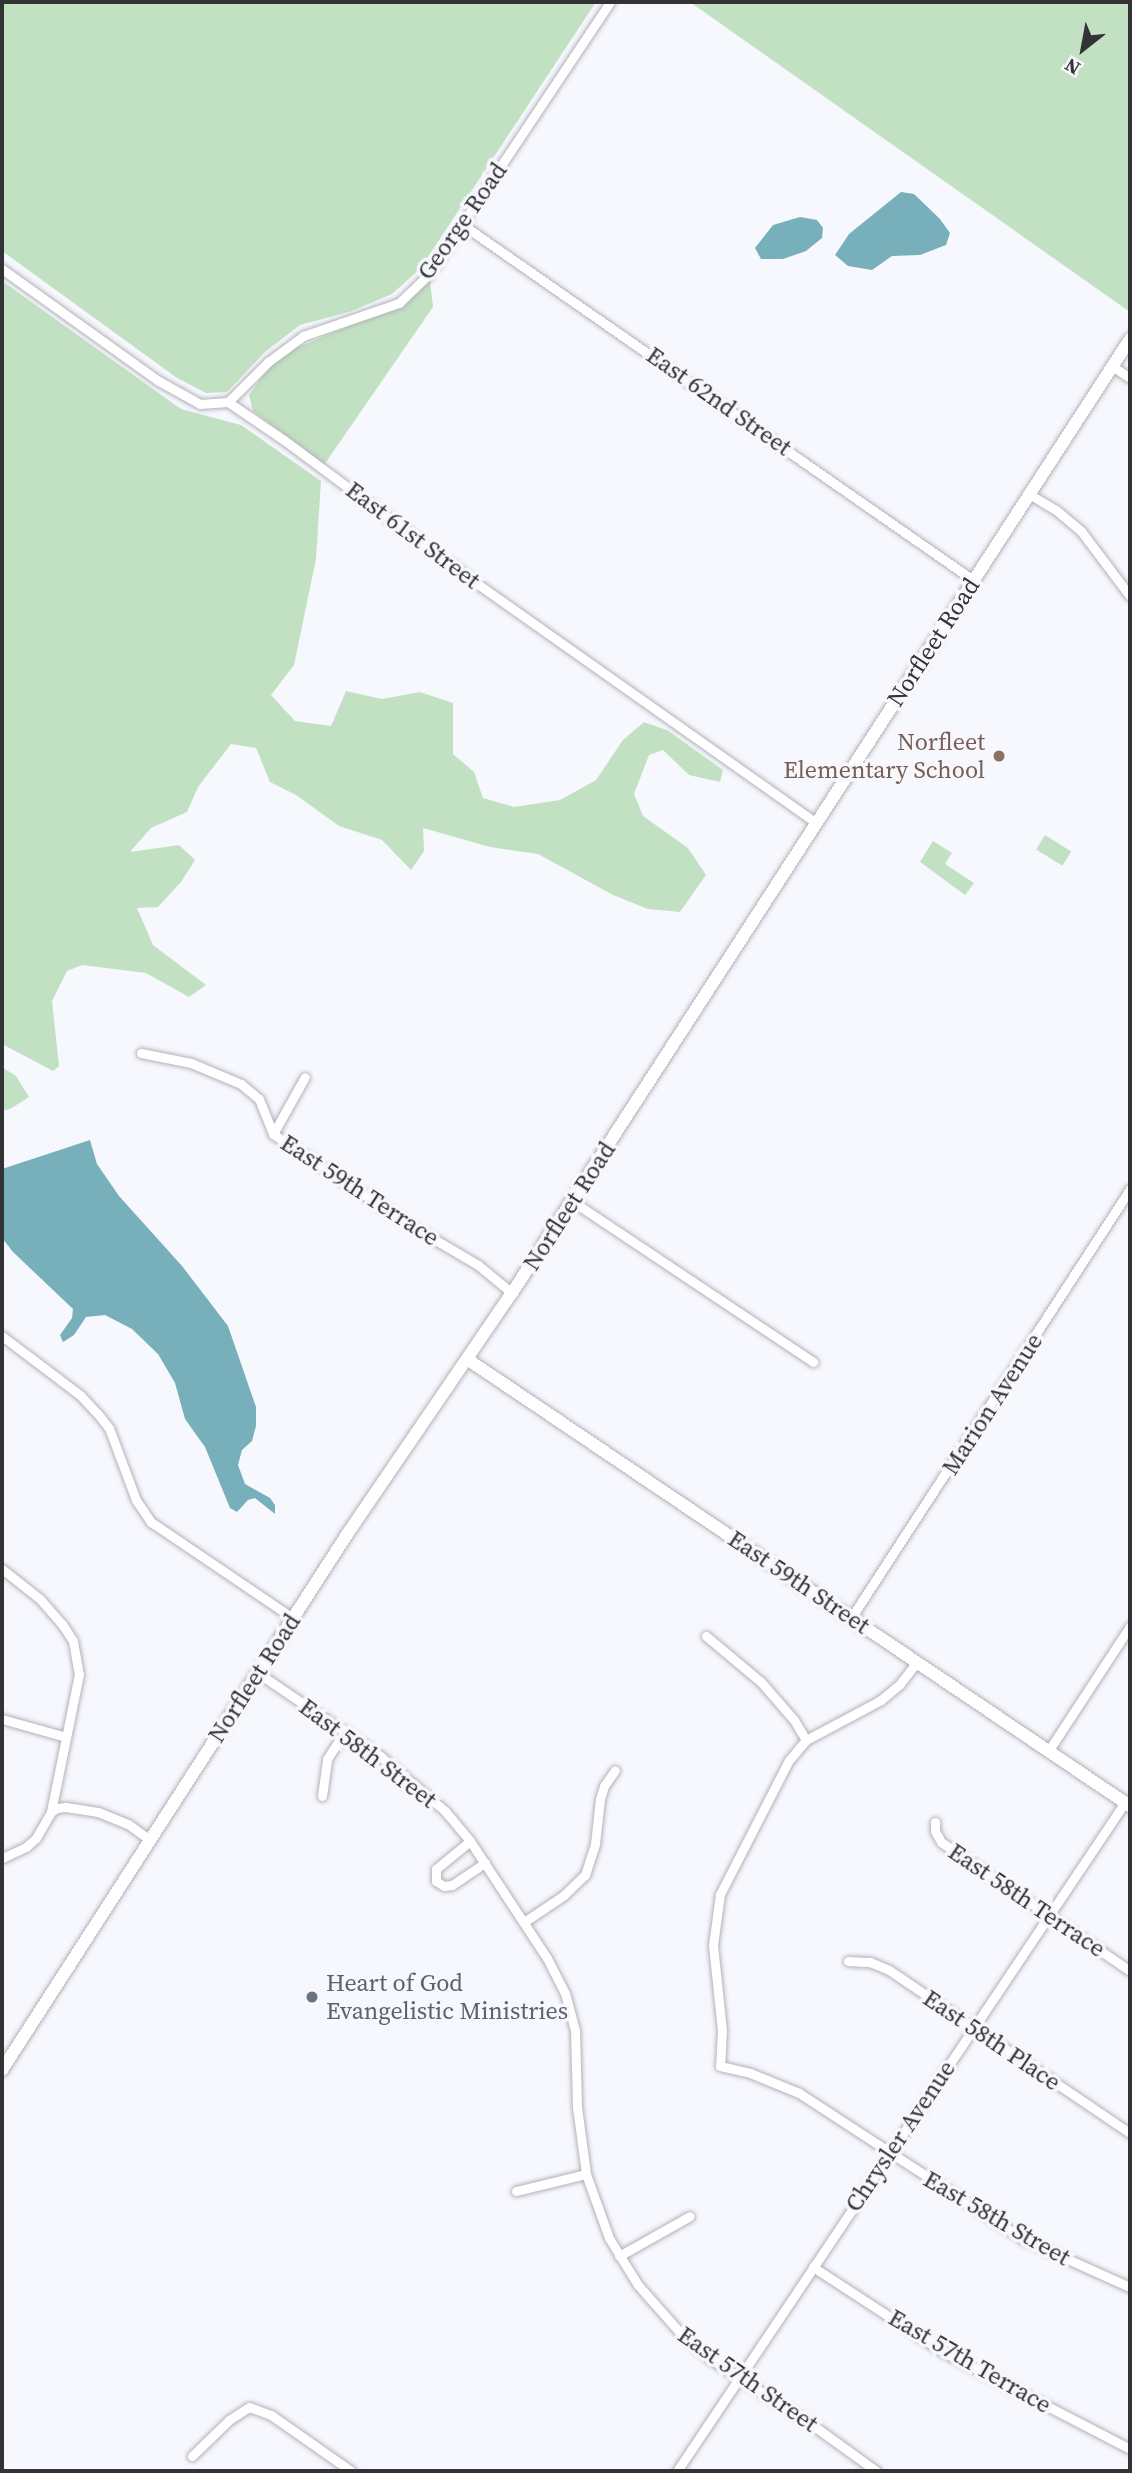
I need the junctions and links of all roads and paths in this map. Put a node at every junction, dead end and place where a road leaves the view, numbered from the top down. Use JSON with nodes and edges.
{"nodes":[{"id":1,"x":610,"y":2,"type":"edge"},
{"id":2,"x":463,"y":225,"type":"junction"},
{"id":3,"x":2,"y":269,"type":"edge"},
{"id":4,"x":1130,"y":339,"type":"edge"},
{"id":5,"x":1112,"y":366,"type":"junction"},
{"id":6,"x":1130,"y":378,"type":"edge"},
{"id":7,"x":228,"y":402,"type":"junction"},
{"id":8,"x":1029,"y":494,"type":"junction"},
{"id":9,"x":973,"y":580,"type":"junction"},
{"id":10,"x":1130,"y":596,"type":"edge"},
{"id":11,"x":816,"y":823,"type":"junction"},
{"id":12,"x":141,"y":1053,"type":"dead end"},
{"id":13,"x":305,"y":1077,"type":"dead end"},
{"id":14,"x":273,"y":1134,"type":"junction"},
{"id":15,"x":1130,"y":1189,"type":"edge"},
{"id":16,"x":572,"y":1201,"type":"junction"},
{"id":17,"x":512,"y":1293,"type":"junction"},
{"id":18,"x":2,"y":1336,"type":"edge"},
{"id":19,"x":467,"y":1359,"type":"junction"},
{"id":20,"x":813,"y":1362,"type":"dead end"},
{"id":21,"x":2,"y":1569,"type":"edge"},
{"id":22,"x":293,"y":1618,"type":"junction"},
{"id":23,"x":851,"y":1618,"type":"junction"},
{"id":24,"x":1130,"y":1626,"type":"edge"},
{"id":25,"x":706,"y":1636,"type":"dead end"},
{"id":26,"x":1127,"y":1638,"type":"edge"},
{"id":27,"x":917,"y":1662,"type":"junction"},
{"id":28,"x":258,"y":1673,"type":"junction"},
{"id":29,"x":2,"y":1719,"type":"edge"},
{"id":30,"x":345,"y":1731,"type":"junction"},
{"id":31,"x":66,"y":1737,"type":"junction"},
{"id":32,"x":806,"y":1740,"type":"junction"},
{"id":33,"x":1049,"y":1751,"type":"junction"},
{"id":34,"x":615,"y":1770,"type":"dead end"},
{"id":35,"x":322,"y":1796,"type":"dead end"},
{"id":36,"x":1128,"y":1804,"type":"edge"},
{"id":37,"x":51,"y":1812,"type":"junction"},
{"id":38,"x":935,"y":1822,"type":"dead end"},
{"id":39,"x":150,"y":1840,"type":"junction"},
{"id":40,"x":470,"y":1841,"type":"junction"},
{"id":41,"x":2,"y":1858,"type":"edge"},
{"id":42,"x":485,"y":1863,"type":"junction"},
{"id":43,"x":1049,"y":1916,"type":"junction"},
{"id":44,"x":524,"y":1922,"type":"junction"},
{"id":45,"x":848,"y":1961,"type":"dead end"},
{"id":46,"x":1130,"y":1971,"type":"edge"},
{"id":47,"x":974,"y":2027,"type":"junction"},
{"id":48,"x":2,"y":2070,"type":"edge"},
{"id":49,"x":1130,"y":2133,"type":"edge"},
{"id":50,"x":888,"y":2153,"type":"junction"},
{"id":51,"x":586,"y":2174,"type":"junction"},
{"id":52,"x":516,"y":2191,"type":"dead end"},
{"id":53,"x":690,"y":2217,"type":"dead end"},
{"id":54,"x":619,"y":2256,"type":"junction"},
{"id":55,"x":813,"y":2267,"type":"junction"},
{"id":56,"x":1130,"y":2287,"type":"edge"},
{"id":57,"x":739,"y":2378,"type":"junction"},
{"id":58,"x":1130,"y":2449,"type":"edge"},
{"id":59,"x":192,"y":2456,"type":"dead end"},
{"id":60,"x":351,"y":2471,"type":"edge"},
{"id":61,"x":677,"y":2471,"type":"edge"},
{"id":62,"x":876,"y":2471,"type":"edge"}],
"edges":[{"from":1,"to":2,"type":"street","name":"George Road"},
{"from":2,"to":7,"type":"street","name":"George Road"},
{"from":2,"to":9,"type":"street","name":"East 62nd Street"},
{"from":3,"to":7,"type":"street"},
{"from":4,"to":5,"type":"street","name":"Norfleet Road"},
{"from":5,"to":6,"type":"street"},
{"from":5,"to":8,"type":"street","name":"Norfleet Road"},
{"from":7,"to":11,"type":"street","name":"East 61st Street"},
{"from":8,"to":9,"type":"street","name":"Norfleet Road"},
{"from":8,"to":10,"type":"street"},
{"from":9,"to":11,"type":"street","name":"Norfleet Road"},
{"from":11,"to":16,"type":"street","name":"Norfleet Road"},
{"from":12,"to":14,"type":"street","name":"East 59th Terrace"},
{"from":13,"to":14,"type":"street"},
{"from":14,"to":17,"type":"street","name":"East 59th Terrace"},
{"from":15,"to":23,"type":"street","name":"Marion Avenue"},
{"from":16,"to":17,"type":"street","name":"Norfleet Road"},
{"from":16,"to":20,"type":"street"},
{"from":17,"to":19,"type":"street","name":"Norfleet Road"},
{"from":18,"to":22,"type":"street"},
{"from":19,"to":22,"type":"street","name":"Norfleet Road"},
{"from":19,"to":23,"type":"street","name":"East 59th Street"},
{"from":21,"to":31,"type":"street"},
{"from":22,"to":28,"type":"street","name":"Norfleet Road"},
{"from":23,"to":27,"type":"street","name":"East 59th Street"},
{"from":24,"to":26,"type":"street"},
{"from":25,"to":32,"type":"street"},
{"from":26,"to":33,"type":"street"},
{"from":27,"to":32,"type":"street"},
{"from":27,"to":33,"type":"street","name":"East 59th Street"},
{"from":28,"to":30,"type":"street","name":"East 58th Street"},
{"from":28,"to":39,"type":"street","name":"Norfleet Road"},
{"from":29,"to":31,"type":"street"},
{"from":30,"to":35,"type":"street"},
{"from":30,"to":40,"type":"street","name":"East 58th Street"},
{"from":31,"to":37,"type":"street"},
{"from":32,"to":50,"type":"street","name":"East 58th Street"},
{"from":33,"to":36,"type":"street","name":"East 59th Street"},
{"from":34,"to":44,"type":"street"},
{"from":36,"to":43,"type":"street","name":"Chrysler Avenue"},
{"from":37,"to":39,"type":"street"},
{"from":37,"to":41,"type":"street"},
{"from":38,"to":43,"type":"street","name":"East 58th Terrace"},
{"from":39,"to":48,"type":"street","name":"Norfleet Road"},
{"from":40,"to":42,"type":"street","name":"East 58th Street"},
{"from":40,"to":42,"type":"street"},
{"from":42,"to":44,"type":"street","name":"East 58th Street"},
{"from":43,"to":46,"type":"street","name":"East 58th Terrace"},
{"from":43,"to":47,"type":"street","name":"Chrysler Avenue"},
{"from":44,"to":51,"type":"street","name":"East 57th Street"},
{"from":45,"to":47,"type":"street","name":"East 58th Place"},
{"from":47,"to":49,"type":"street","name":"East 58th Place"},
{"from":47,"to":50,"type":"street","name":"Chrysler Avenue"},
{"from":50,"to":55,"type":"street","name":"Chrysler Avenue"},
{"from":50,"to":56,"type":"street","name":"East 58th Street"},
{"from":51,"to":52,"type":"street"},
{"from":51,"to":54,"type":"street","name":"East 57th Street"},
{"from":53,"to":54,"type":"street"},
{"from":54,"to":57,"type":"street","name":"East 57th Street"},
{"from":55,"to":57,"type":"street","name":"Chrysler Avenue"},
{"from":55,"to":58,"type":"street","name":"East 57th Terrace"},
{"from":57,"to":61,"type":"street","name":"Chrysler Avenue"},
{"from":57,"to":62,"type":"street","name":"East 57th Street"},
{"from":59,"to":60,"type":"street"}]}
